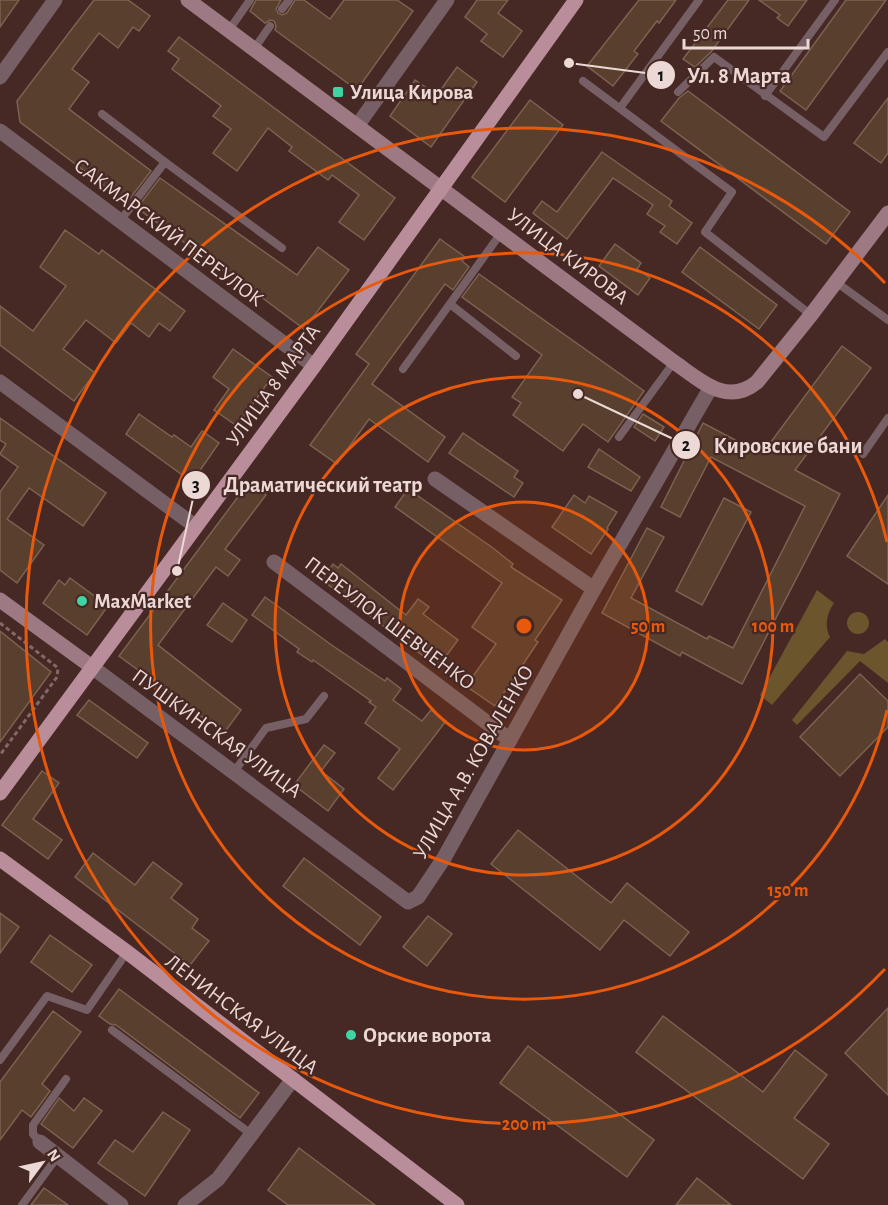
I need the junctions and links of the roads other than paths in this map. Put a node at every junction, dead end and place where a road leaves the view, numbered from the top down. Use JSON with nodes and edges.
{"nodes":[{"id":1,"x":55,"y":0,"type":"edge"},
{"id":2,"x":188,"y":0,"type":"edge"},
{"id":3,"x":250,"y":0,"type":"edge"},
{"id":4,"x":289,"y":0,"type":"edge"},
{"id":5,"x":447,"y":0,"type":"edge"},
{"id":6,"x":576,"y":0,"type":"edge"},
{"id":7,"x":699,"y":0,"type":"edge"},
{"id":8,"x":835,"y":0,"type":"edge"},
{"id":9,"x":282,"y":9,"type":"dead end"},
{"id":10,"x":270,"y":26,"type":"dead end"},
{"id":11,"x":229,"y":30,"type":"junction"},
{"id":12,"x":254,"y":49,"type":"junction"},
{"id":13,"x":888,"y":52,"type":"edge"},
{"id":14,"x":0,"y":77,"type":"edge"},
{"id":15,"x":583,"y":81,"type":"dead end"},
{"id":16,"x":678,"y":92,"type":"dead end"},
{"id":17,"x":765,"y":96,"type":"junction"},
{"id":18,"x":620,"y":108,"type":"junction"},
{"id":19,"x":102,"y":114,"type":"dead end"},
{"id":20,"x":357,"y":126,"type":"junction"},
{"id":21,"x":0,"y":131,"type":"edge"},
{"id":22,"x":165,"y":162,"type":"junction"},
{"id":23,"x":441,"y":187,"type":"junction"},
{"id":24,"x":120,"y":221,"type":"junction"},
{"id":25,"x":886,"y":221,"type":"edge"},
{"id":26,"x":501,"y":233,"type":"junction"},
{"id":27,"x":282,"y":248,"type":"dead end"},
{"id":28,"x":836,"y":282,"type":"junction"},
{"id":29,"x":450,"y":304,"type":"junction"},
{"id":30,"x":812,"y":315,"type":"junction"},
{"id":31,"x":888,"y":320,"type":"edge"},
{"id":32,"x":516,"y":356,"type":"dead end"},
{"id":33,"x":674,"y":362,"type":"junction"},
{"id":34,"x":314,"y":366,"type":"junction"},
{"id":35,"x":403,"y":369,"type":"dead end"},
{"id":36,"x":0,"y":382,"type":"edge"},
{"id":37,"x":711,"y":387,"type":"junction"},
{"id":38,"x":888,"y":418,"type":"edge"},
{"id":39,"x":619,"y":437,"type":"dead end"},
{"id":40,"x":863,"y":454,"type":"dead end"},
{"id":41,"x":435,"y":479,"type":"dead end"},
{"id":42,"x":195,"y":526,"type":"junction"},
{"id":43,"x":274,"y":562,"type":"dead end"},
{"id":44,"x":594,"y":588,"type":"junction"},
{"id":45,"x":0,"y":600,"type":"edge"},
{"id":46,"x":92,"y":667,"type":"junction"},
{"id":47,"x":324,"y":696,"type":"dead end"},
{"id":48,"x":510,"y":740,"type":"junction"},
{"id":49,"x":234,"y":772,"type":"junction"},
{"id":50,"x":0,"y":793,"type":"edge"},
{"id":51,"x":0,"y":859,"type":"edge"},
{"id":52,"x":408,"y":902,"type":"joint"},
{"id":53,"x":127,"y":952,"type":"junction"},
{"id":54,"x":112,"y":1030,"type":"dead end"},
{"id":55,"x":0,"y":1060,"type":"edge"},
{"id":56,"x":66,"y":1079,"type":"dead end"},
{"id":57,"x":293,"y":1079,"type":"junction"},
{"id":58,"x":251,"y":1134,"type":"junction"},
{"id":59,"x":40,"y":1142,"type":"joint"},
{"id":60,"x":58,"y":1156,"type":"junction"},
{"id":61,"x":22,"y":1205,"type":"edge"},
{"id":62,"x":121,"y":1205,"type":"edge"},
{"id":63,"x":185,"y":1205,"type":"edge"},
{"id":64,"x":458,"y":1205,"type":"edge"}],
"edges":[{"from":1,"to":14,"type":"street"},
{"from":2,"to":11,"type":"main road","name":"УЛИЦА КИРОВА"},
{"from":3,"to":11,"type":"lane"},
{"from":4,"to":9,"type":"lane"},
{"from":5,"to":20,"type":"street"},
{"from":6,"to":23,"type":"main road","name":"УЛИЦА 8 МАРТА"},
{"from":7,"to":18,"type":"lane"},
{"from":8,"to":17,"type":"lane"},
{"from":10,"to":12,"type":"lane"},
{"from":11,"to":12,"type":"main road","name":"УЛИЦА КИРОВА"},
{"from":12,"to":20,"type":"main road","name":"УЛИЦА КИРОВА"},
{"from":13,"to":17,"type":"lane"},
{"from":15,"to":18,"type":"lane"},
{"from":16,"to":17,"type":"lane"},
{"from":18,"to":30,"type":"lane"},
{"from":19,"to":22,"type":"lane"},
{"from":20,"to":23,"type":"main road","name":"УЛИЦА КИРОВА"},
{"from":21,"to":24,"type":"street","name":"САКМАРСКИЙ ПЕРЕУЛОК"},
{"from":22,"to":24,"type":"lane"},
{"from":22,"to":27,"type":"lane"},
{"from":23,"to":26,"type":"main road","name":"УЛИЦА КИРОВА"},
{"from":23,"to":34,"type":"main road","name":"УЛИЦА 8 МАРТА"},
{"from":24,"to":34,"type":"street","name":"САКМАРСКИЙ ПЕРЕУЛОК"},
{"from":25,"to":28,"type":"main road","name":"УЛИЦА КИРОВА"},
{"from":26,"to":29,"type":"lane"},
{"from":26,"to":33,"type":"main road","name":"УЛИЦА КИРОВА"},
{"from":28,"to":30,"type":"main road","name":"УЛИЦА КИРОВА"},
{"from":28,"to":31,"type":"lane"},
{"from":29,"to":32,"type":"lane"},
{"from":29,"to":35,"type":"lane"},
{"from":30,"to":37,"type":"main road","name":"УЛИЦА КИРОВА"},
{"from":33,"to":37,"type":"main road","name":"УЛИЦА КИРОВА"},
{"from":33,"to":39,"type":"lane"},
{"from":34,"to":42,"type":"main road","name":"УЛИЦА 8 МАРТА"},
{"from":36,"to":42,"type":"street"},
{"from":37,"to":44,"type":"street","name":"УЛИЦА А.В. КОВАЛЕНКО"},
{"from":38,"to":40,"type":"lane"},
{"from":41,"to":44,"type":"street"},
{"from":42,"to":46,"type":"main road","name":"УЛИЦА 8 МАРТА"},
{"from":43,"to":48,"type":"street","name":"ПЕРЕУЛОК ШЕВЧЕНКО"},
{"from":44,"to":48,"type":"street","name":"УЛИЦА А.В. КОВАЛЕНКО"},
{"from":45,"to":46,"type":"main road","name":"ПУШКИНСКАЯ УЛИЦА"},
{"from":46,"to":49,"type":"street","name":"ПУШКИНСКАЯ УЛИЦА"},
{"from":46,"to":50,"type":"main road","name":"УЛИЦА 8 МАРТА"},
{"from":47,"to":49,"type":"lane"},
{"from":48,"to":52,"type":"street","name":"УЛИЦА А.В. КОВАЛЕНКО"},
{"from":49,"to":52,"type":"street","name":"ПУШКИНСКАЯ УЛИЦА"},
{"from":51,"to":53,"type":"main road","name":"ЛЕНИНСКАЯ УЛИЦА"},
{"from":53,"to":55,"type":"lane"},
{"from":53,"to":57,"type":"main road","name":"ЛЕНИНСКАЯ УЛИЦА"},
{"from":54,"to":58,"type":"lane"},
{"from":56,"to":59,"type":"lane"},
{"from":57,"to":58,"type":"street"},
{"from":57,"to":64,"type":"main road","name":"ЛЕНИНСКАЯ УЛИЦА"},
{"from":58,"to":63,"type":"street"},
{"from":59,"to":60,"type":"street"},
{"from":60,"to":61,"type":"lane"},
{"from":60,"to":62,"type":"street"}]}
